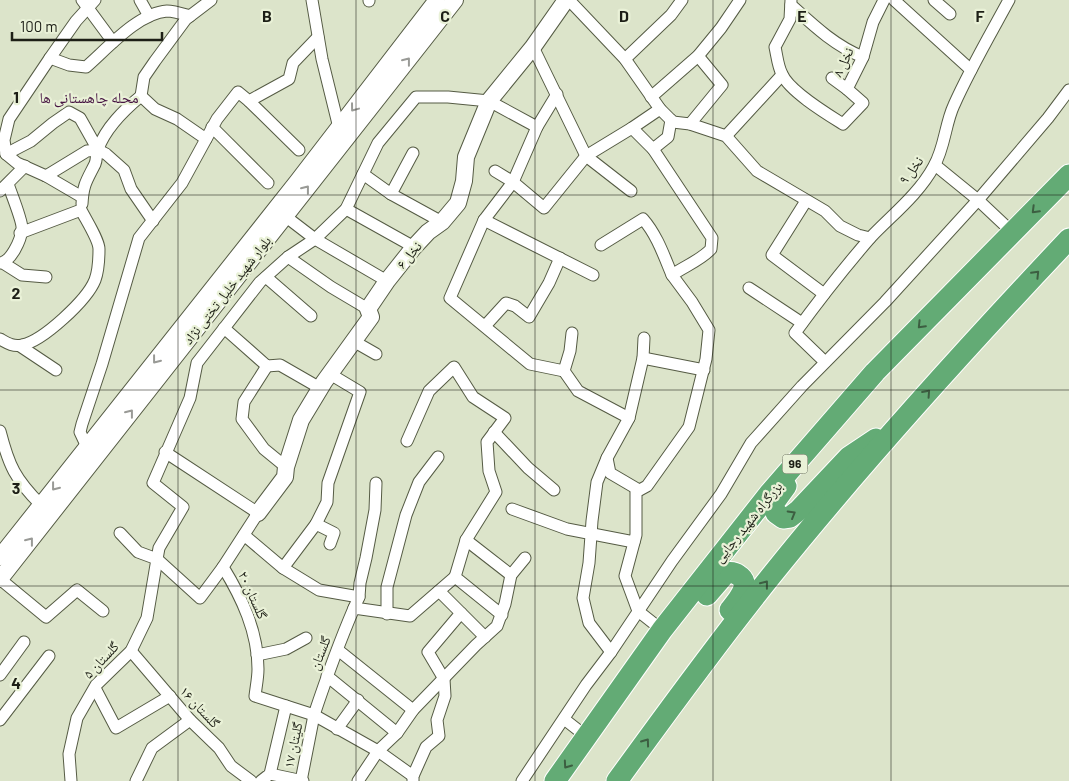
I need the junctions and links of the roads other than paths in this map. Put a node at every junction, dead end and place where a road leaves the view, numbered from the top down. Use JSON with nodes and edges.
{"nodes":[{"id":1,"x":140,"y":0,"type":"edge"},
{"id":2,"x":211,"y":0,"type":"edge"},
{"id":3,"x":312,"y":0,"type":"edge"},
{"id":4,"x":437,"y":0,"type":"edge"},
{"id":5,"x":455,"y":0,"type":"edge"},
{"id":6,"x":568,"y":0,"type":"edge"},
{"id":7,"x":682,"y":0,"type":"edge"},
{"id":8,"x":740,"y":0,"type":"edge"},
{"id":9,"x":884,"y":0,"type":"edge"},
{"id":10,"x":894,"y":0,"type":"edge"},
{"id":11,"x":934,"y":0,"type":"edge"},
{"id":12,"x":1008,"y":0,"type":"edge"},
{"id":13,"x":88,"y":2,"type":"edge"},
{"id":14,"x":791,"y":3,"type":"edge"},
{"id":15,"x":950,"y":14,"type":"dead end"},
{"id":16,"x":149,"y":16,"type":"junction"},
{"id":17,"x":190,"y":16,"type":"junction"},
{"id":18,"x":318,"y":37,"type":"junction"},
{"id":19,"x":113,"y":42,"type":"junction"},
{"id":20,"x":533,"y":47,"type":"junction"},
{"id":21,"x":698,"y":56,"type":"junction"},
{"id":22,"x":863,"y":57,"type":"junction"},
{"id":23,"x":50,"y":58,"type":"junction"},
{"id":24,"x":625,"y":59,"type":"junction"},
{"id":25,"x":971,"y":70,"type":"junction"},
{"id":26,"x":782,"y":75,"type":"junction"},
{"id":27,"x":832,"y":78,"type":"dead end"},
{"id":28,"x":847,"y":90,"type":"junction"},
{"id":29,"x":1069,"y":90,"type":"edge"},
{"id":30,"x":557,"y":94,"type":"junction"},
{"id":31,"x":142,"y":96,"type":"junction"},
{"id":32,"x":651,"y":96,"type":"junction"},
{"id":33,"x":249,"y":101,"type":"junction"},
{"id":34,"x":490,"y":101,"type":"junction"},
{"id":35,"x":660,"y":109,"type":"junction"},
{"id":36,"x":671,"y":120,"type":"junction"},
{"id":37,"x":690,"y":124,"type":"junction"},
{"id":38,"x":212,"y":127,"type":"junction"},
{"id":39,"x":537,"y":127,"type":"junction"},
{"id":40,"x":339,"y":128,"type":"junction"},
{"id":41,"x":632,"y":128,"type":"junction"},
{"id":42,"x":726,"y":136,"type":"junction"},
{"id":43,"x":206,"y":139,"type":"junction"},
{"id":44,"x":2,"y":141,"type":"edge"},
{"id":45,"x":653,"y":149,"type":"junction"},
{"id":46,"x":98,"y":150,"type":"junction"},
{"id":47,"x":299,"y":150,"type":"dead end"},
{"id":48,"x":413,"y":153,"type":"dead end"},
{"id":49,"x":6,"y":154,"type":"junction"},
{"id":50,"x":586,"y":156,"type":"junction"},
{"id":51,"x":935,"y":165,"type":"junction"},
{"id":52,"x":25,"y":166,"type":"junction"},
{"id":53,"x":495,"y":171,"type":"dead end"},
{"id":54,"x":363,"y":174,"type":"junction"},
{"id":55,"x":1069,"y":175,"type":"edge"},
{"id":56,"x":46,"y":176,"type":"junction"},
{"id":57,"x":513,"y":182,"type":"junction"},
{"id":58,"x":268,"y":184,"type":"dead end"},
{"id":59,"x":4,"y":188,"type":"edge"},
{"id":60,"x":631,"y":191,"type":"dead end"},
{"id":61,"x":391,"y":194,"type":"junction"},
{"id":62,"x":82,"y":197,"type":"junction"},
{"id":63,"x":806,"y":200,"type":"junction"},
{"id":64,"x":978,"y":200,"type":"junction"},
{"id":65,"x":346,"y":209,"type":"junction"},
{"id":66,"x":81,"y":210,"type":"junction"},
{"id":67,"x":285,"y":216,"type":"junction"},
{"id":68,"x":484,"y":220,"type":"junction"},
{"id":69,"x":153,"y":221,"type":"junction"},
{"id":70,"x":442,"y":222,"type":"junction"},
{"id":71,"x":1012,"y":232,"type":"junction"},
{"id":72,"x":20,"y":233,"type":"junction"},
{"id":73,"x":870,"y":238,"type":"junction"},
{"id":74,"x":315,"y":239,"type":"junction"},
{"id":75,"x":1069,"y":239,"type":"edge"},
{"id":76,"x":601,"y":245,"type":"dead end"},
{"id":77,"x":414,"y":248,"type":"junction"},
{"id":78,"x":288,"y":257,"type":"junction"},
{"id":79,"x":560,"y":258,"type":"junction"},
{"id":80,"x":2,"y":263,"type":"edge"},
{"id":81,"x":593,"y":275,"type":"dead end"},
{"id":82,"x":672,"y":275,"type":"junction"},
{"id":83,"x":46,"y":277,"type":"dead end"},
{"id":84,"x":266,"y":277,"type":"junction"},
{"id":85,"x":387,"y":281,"type":"junction"},
{"id":86,"x":749,"y":288,"type":"dead end"},
{"id":87,"x":824,"y":294,"type":"junction"},
{"id":88,"x":368,"y":309,"type":"junction"},
{"id":89,"x":311,"y":316,"type":"dead end"},
{"id":90,"x":485,"y":326,"type":"junction"},
{"id":91,"x":224,"y":328,"type":"junction"},
{"id":92,"x":799,"y":328,"type":"junction"},
{"id":93,"x":572,"y":333,"type":"dead end"},
{"id":94,"x":644,"y":338,"type":"dead end"},
{"id":95,"x":0,"y":339,"type":"edge"},
{"id":96,"x":354,"y":342,"type":"junction"},
{"id":97,"x":20,"y":346,"type":"junction"},
{"id":98,"x":376,"y":354,"type":"dead end"},
{"id":99,"x":643,"y":358,"type":"junction"},
{"id":100,"x":826,"y":362,"type":"junction"},
{"id":101,"x":267,"y":366,"type":"junction"},
{"id":102,"x":56,"y":370,"type":"dead end"},
{"id":103,"x":704,"y":370,"type":"junction"},
{"id":104,"x":564,"y":371,"type":"junction"},
{"id":105,"x":325,"y":381,"type":"junction"},
{"id":106,"x":629,"y":418,"type":"junction"},
{"id":107,"x":901,"y":422,"type":"junction"},
{"id":108,"x":0,"y":431,"type":"edge"},
{"id":109,"x":494,"y":432,"type":"junction"},
{"id":110,"x":407,"y":441,"type":"dead end"},
{"id":111,"x":812,"y":444,"type":"junction"},
{"id":112,"x":87,"y":447,"type":"junction"},
{"id":113,"x":166,"y":452,"type":"junction"},
{"id":114,"x":438,"y":457,"type":"dead end"},
{"id":115,"x":607,"y":458,"type":"junction"},
{"id":116,"x":286,"y":467,"type":"junction"},
{"id":117,"x":376,"y":483,"type":"dead end"},
{"id":118,"x":554,"y":490,"type":"dead end"},
{"id":119,"x":638,"y":490,"type":"junction"},
{"id":120,"x":41,"y":505,"type":"junction"},
{"id":121,"x":512,"y":509,"type":"dead end"},
{"id":122,"x":258,"y":513,"type":"junction"},
{"id":123,"x":316,"y":524,"type":"junction"},
{"id":124,"x":120,"y":533,"type":"dead end"},
{"id":125,"x":591,"y":534,"type":"junction"},
{"id":126,"x":244,"y":536,"type":"junction"},
{"id":127,"x":466,"y":540,"type":"junction"},
{"id":128,"x":634,"y":542,"type":"junction"},
{"id":129,"x":330,"y":544,"type":"dead end"},
{"id":130,"x":4,"y":557,"type":"edge"},
{"id":131,"x":525,"y":558,"type":"dead end"},
{"id":132,"x":157,"y":559,"type":"junction"},
{"id":133,"x":223,"y":567,"type":"junction"},
{"id":134,"x":283,"y":568,"type":"junction"},
{"id":135,"x":512,"y":575,"type":"junction"},
{"id":136,"x":455,"y":577,"type":"junction"},
{"id":137,"x":0,"y":579,"type":"edge"},
{"id":138,"x":439,"y":591,"type":"junction"},
{"id":139,"x":359,"y":597,"type":"junction"},
{"id":140,"x":354,"y":608,"type":"junction"},
{"id":141,"x":103,"y":610,"type":"dead end"},
{"id":142,"x":638,"y":610,"type":"junction"},
{"id":143,"x":461,"y":613,"type":"junction"},
{"id":144,"x":387,"y":614,"type":"junction"},
{"id":145,"x":502,"y":615,"type":"junction"},
{"id":146,"x":662,"y":630,"type":"junction"},
{"id":147,"x":485,"y":637,"type":"junction"},
{"id":148,"x":306,"y":638,"type":"dead end"},
{"id":149,"x":24,"y":642,"type":"dead end"},
{"id":150,"x":338,"y":650,"type":"junction"},
{"id":151,"x":131,"y":651,"type":"junction"},
{"id":152,"x":611,"y":652,"type":"junction"},
{"id":153,"x":257,"y":655,"type":"junction"},
{"id":154,"x":49,"y":656,"type":"dead end"},
{"id":155,"x":707,"y":659,"type":"junction"},
{"id":156,"x":0,"y":675,"type":"edge"},
{"id":157,"x":326,"y":676,"type":"junction"},
{"id":158,"x":444,"y":679,"type":"junction"},
{"id":159,"x":95,"y":688,"type":"junction"},
{"id":160,"x":170,"y":696,"type":"junction"},
{"id":161,"x":358,"y":700,"type":"junction"},
{"id":162,"x":611,"y":702,"type":"junction"},
{"id":163,"x":286,"y":706,"type":"junction"},
{"id":164,"x":413,"y":710,"type":"junction"},
{"id":165,"x":314,"y":715,"type":"junction"},
{"id":166,"x":564,"y":719,"type":"junction"},
{"id":167,"x":0,"y":720,"type":"edge"},
{"id":168,"x":190,"y":720,"type":"junction"},
{"id":169,"x":337,"y":729,"type":"junction"},
{"id":170,"x":396,"y":733,"type":"junction"},
{"id":171,"x":587,"y":737,"type":"junction"},
{"id":172,"x":378,"y":751,"type":"junction"},
{"id":173,"x":265,"y":777,"type":"edge"},
{"id":174,"x":413,"y":779,"type":"edge"},
{"id":175,"x":71,"y":781,"type":"edge"},
{"id":176,"x":136,"y":781,"type":"edge"},
{"id":177,"x":250,"y":781,"type":"edge"},
{"id":178,"x":302,"y":781,"type":"edge"},
{"id":179,"x":358,"y":781,"type":"edge"},
{"id":180,"x":522,"y":781,"type":"edge"},
{"id":181,"x":555,"y":781,"type":"edge"},
{"id":182,"x":617,"y":781,"type":"edge"}],
"edges":[{"from":1,"to":16,"type":"street"},
{"from":2,"to":17,"type":"street"},
{"from":3,"to":18,"type":"street"},
{"from":4,"to":40,"type":"street","name":"بلوار شهید خلیل تختی نژاد","one_way":true},
{"from":67,"to":5,"type":"street","name":"بلوار شهید خلیل تختی نژاد","one_way":true},
{"from":6,"to":20,"type":"street","name":"نخل ۶"},
{"from":6,"to":24,"type":"street"},
{"from":7,"to":24,"type":"street"},
{"from":8,"to":21,"type":"street"},
{"from":9,"to":22,"type":"street","name":"نخل ۸"},
{"from":10,"to":25,"type":"street"},
{"from":11,"to":15,"type":"street"},
{"from":12,"to":25,"type":"street","name":"نخل ۹"},
{"from":13,"to":19,"type":"street"},
{"from":13,"to":23,"type":"street"},
{"from":14,"to":22,"type":"street"},
{"from":14,"to":26,"type":"street"},
{"from":16,"to":17,"type":"street"},
{"from":16,"to":19,"type":"street"},
{"from":17,"to":31,"type":"street"},
{"from":18,"to":33,"type":"street"},
{"from":18,"to":40,"type":"street"},
{"from":19,"to":23,"type":"street"},
{"from":20,"to":30,"type":"street"},
{"from":20,"to":34,"type":"street","name":"نخل ۶"},
{"from":21,"to":32,"type":"street"},
{"from":21,"to":37,"type":"street"},
{"from":22,"to":28,"type":"street","name":"نخل ۸"},
{"from":23,"to":44,"type":"street"},
{"from":24,"to":32,"type":"street"},
{"from":25,"to":51,"type":"street","name":"نخل ۹"},
{"from":26,"to":28,"type":"street","name":"نخل ۸"},
{"from":26,"to":42,"type":"street"},
{"from":27,"to":28,"type":"street"},
{"from":29,"to":64,"type":"street"},
{"from":30,"to":39,"type":"street"},
{"from":30,"to":50,"type":"street"},
{"from":31,"to":43,"type":"street"},
{"from":31,"to":46,"type":"street"},
{"from":32,"to":35,"type":"street"},
{"from":33,"to":38,"type":"street"},
{"from":33,"to":47,"type":"street"},
{"from":34,"to":39,"type":"street"},
{"from":34,"to":54,"type":"street"},
{"from":34,"to":70,"type":"street","name":"نخل ۶"},
{"from":35,"to":36,"type":"street"},
{"from":35,"to":41,"type":"street"},
{"from":36,"to":37,"type":"street"},
{"from":36,"to":45,"type":"street"},
{"from":37,"to":42,"type":"street"},
{"from":38,"to":43,"type":"street"},
{"from":38,"to":58,"type":"street"},
{"from":39,"to":57,"type":"street"},
{"from":40,"to":112,"type":"street","name":"بلوار شهید خلیل تختی نژاد","one_way":true},
{"from":41,"to":45,"type":"street"},
{"from":41,"to":50,"type":"street"},
{"from":42,"to":63,"type":"street"},
{"from":43,"to":69,"type":"street"},
{"from":44,"to":49,"type":"street"},
{"from":45,"to":82,"type":"street"},
{"from":46,"to":49,"type":"street"},
{"from":46,"to":56,"type":"street"},
{"from":46,"to":62,"type":"street"},
{"from":46,"to":69,"type":"street"},
{"from":48,"to":61,"type":"street"},
{"from":49,"to":52,"type":"street"},
{"from":50,"to":57,"type":"street"},
{"from":50,"to":60,"type":"street"},
{"from":51,"to":64,"type":"street"},
{"from":51,"to":73,"type":"street","name":"نخل ۹"},
{"from":52,"to":56,"type":"street"},
{"from":52,"to":59,"type":"street"},
{"from":53,"to":57,"type":"street"},
{"from":54,"to":61,"type":"street"},
{"from":54,"to":65,"type":"street"},
{"from":55,"to":71,"type":"highway","name":"بزرگراه شهید رجایی","number":"96","one_way":true},
{"from":56,"to":62,"type":"street"},
{"from":57,"to":68,"type":"street"},
{"from":59,"to":72,"type":"street"},
{"from":61,"to":70,"type":"street"},
{"from":62,"to":66,"type":"street"},
{"from":63,"to":73,"type":"street"},
{"from":63,"to":87,"type":"street"},
{"from":64,"to":71,"type":"street"},
{"from":64,"to":100,"type":"street"},
{"from":65,"to":74,"type":"street"},
{"from":65,"to":77,"type":"street"},
{"from":66,"to":72,"type":"street"},
{"from":66,"to":97,"type":"street"},
{"from":67,"to":74,"type":"street"},
{"from":130,"to":67,"type":"street","name":"بلوار شهید خلیل تختی نژاد","one_way":true},
{"from":68,"to":79,"type":"street"},
{"from":68,"to":90,"type":"street"},
{"from":69,"to":112,"type":"street"},
{"from":70,"to":77,"type":"street","name":"نخل ۶"},
{"from":71,"to":111,"type":"highway","name":"بزرگراه شهید رجایی","number":"96","one_way":true},
{"from":72,"to":80,"type":"street"},
{"from":73,"to":87,"type":"street","name":"نخل ۹"},
{"from":74,"to":78,"type":"street"},
{"from":74,"to":85,"type":"street"},
{"from":107,"to":75,"type":"highway","one_way":true},
{"from":76,"to":82,"type":"street"},
{"from":77,"to":85,"type":"street","name":"نخل ۶"},
{"from":78,"to":84,"type":"street"},
{"from":78,"to":88,"type":"street"},
{"from":79,"to":81,"type":"street"},
{"from":79,"to":90,"type":"street"},
{"from":80,"to":83,"type":"street"},
{"from":82,"to":103,"type":"street"},
{"from":84,"to":89,"type":"street"},
{"from":84,"to":91,"type":"street"},
{"from":85,"to":88,"type":"street","name":"نخل ۶"},
{"from":86,"to":92,"type":"street"},
{"from":87,"to":92,"type":"street","name":"نخل ۹"},
{"from":88,"to":96,"type":"street","name":"نخل ۶"},
{"from":90,"to":104,"type":"street"},
{"from":91,"to":101,"type":"street"},
{"from":91,"to":113,"type":"street"},
{"from":92,"to":100,"type":"street"},
{"from":93,"to":104,"type":"street"},
{"from":94,"to":99,"type":"street"},
{"from":95,"to":97,"type":"street"},
{"from":96,"to":98,"type":"street"},
{"from":96,"to":105,"type":"street","name":"نخل ۶"},
{"from":97,"to":102,"type":"street"},
{"from":99,"to":103,"type":"street"},
{"from":99,"to":106,"type":"street"},
{"from":100,"to":142,"type":"street"},
{"from":101,"to":105,"type":"street"},
{"from":101,"to":116,"type":"street"},
{"from":103,"to":119,"type":"street"},
{"from":104,"to":106,"type":"street"},
{"from":105,"to":116,"type":"street","name":"نخل ۶"},
{"from":105,"to":123,"type":"street"},
{"from":106,"to":115,"type":"street"},
{"from":111,"to":107,"type":"highway","one_way":true},
{"from":155,"to":107,"type":"highway","one_way":true},
{"from":108,"to":120,"type":"street"},
{"from":109,"to":110,"type":"street"},
{"from":109,"to":118,"type":"street"},
{"from":109,"to":127,"type":"street"},
{"from":111,"to":146,"type":"highway","name":"بزرگراه شهید رجایی","number":"96"},
{"from":112,"to":120,"type":"street","name":"بلوار شهید خلیل تختی نژاد","one_way":true},
{"from":113,"to":122,"type":"street"},
{"from":113,"to":132,"type":"street","name":"گلستان ۵"},
{"from":114,"to":144,"type":"street"},
{"from":115,"to":119,"type":"street"},
{"from":115,"to":125,"type":"street"},
{"from":116,"to":122,"type":"street","name":"نخل ۶"},
{"from":117,"to":139,"type":"street","name":"گلستان"},
{"from":119,"to":128,"type":"street"},
{"from":120,"to":130,"type":"street","name":"بلوار شهید خلیل تختی نژاد"},
{"from":121,"to":125,"type":"street"},
{"from":122,"to":126,"type":"street","name":"گلستان ۲۰"},
{"from":123,"to":129,"type":"street"},
{"from":123,"to":134,"type":"street"},
{"from":124,"to":132,"type":"street"},
{"from":125,"to":128,"type":"street"},
{"from":125,"to":152,"type":"street"},
{"from":126,"to":133,"type":"street","name":"گلستان ۲۰"},
{"from":126,"to":134,"type":"street"},
{"from":127,"to":135,"type":"street"},
{"from":127,"to":136,"type":"street"},
{"from":128,"to":142,"type":"street"},
{"from":130,"to":137,"type":"street","name":"بلوار شهید خلیل تختی نژاد"},
{"from":131,"to":135,"type":"street"},
{"from":132,"to":133,"type":"street"},
{"from":132,"to":151,"type":"street","name":"گلستان ۵"},
{"from":133,"to":153,"type":"street","name":"گلستان ۲۰"},
{"from":134,"to":139,"type":"street"},
{"from":135,"to":145,"type":"street"},
{"from":136,"to":138,"type":"street"},
{"from":136,"to":145,"type":"street"},
{"from":137,"to":141,"type":"street"},
{"from":138,"to":143,"type":"street"},
{"from":138,"to":144,"type":"street"},
{"from":139,"to":140,"type":"street","name":"گلستان"},
{"from":140,"to":144,"type":"street"},
{"from":140,"to":150,"type":"street","name":"گلستان"},
{"from":142,"to":146,"type":"street"},
{"from":142,"to":152,"type":"street"},
{"from":143,"to":147,"type":"street"},
{"from":143,"to":158,"type":"street"},
{"from":145,"to":147,"type":"street"},
{"from":146,"to":162,"type":"highway","name":"بزرگراه شهید رجایی","number":"96"},
{"from":147,"to":158,"type":"street"},
{"from":148,"to":153,"type":"street"},
{"from":149,"to":156,"type":"street"},
{"from":150,"to":157,"type":"street","name":"گلستان"},
{"from":150,"to":164,"type":"street"},
{"from":151,"to":159,"type":"street","name":"گلستان ۵"},
{"from":151,"to":160,"type":"street","name":"گلستان ۱۶"},
{"from":152,"to":166,"type":"street"},
{"from":153,"to":163,"type":"street","name":"گلستان ۲۰"},
{"from":154,"to":167,"type":"street"},
{"from":155,"to":162,"type":"highway"},
{"from":182,"to":155,"type":"highway","one_way":true},
{"from":157,"to":161,"type":"street"},
{"from":157,"to":165,"type":"street","name":"گلستان"},
{"from":158,"to":164,"type":"street"},
{"from":158,"to":174,"type":"street"},
{"from":159,"to":160,"type":"street"},
{"from":159,"to":175,"type":"street","name":"گلستان ۵"},
{"from":160,"to":168,"type":"street","name":"گلستان ۱۶"},
{"from":161,"to":169,"type":"street"},
{"from":161,"to":170,"type":"street"},
{"from":162,"to":171,"type":"highway","name":"بزرگراه شهید رجایی","number":"96"},
{"from":163,"to":165,"type":"street"},
{"from":163,"to":173,"type":"street"},
{"from":164,"to":170,"type":"street"},
{"from":165,"to":169,"type":"street"},
{"from":165,"to":178,"type":"street","name":"گلیتان ۱۷"},
{"from":166,"to":171,"type":"street"},
{"from":166,"to":180,"type":"street"},
{"from":168,"to":176,"type":"street"},
{"from":168,"to":177,"type":"street","name":"گلستان ۱۶"},
{"from":169,"to":172,"type":"street"},
{"from":170,"to":172,"type":"street"},
{"from":171,"to":181,"type":"highway","name":"بزرگراه شهید رجایی","number":"96","one_way":true},
{"from":172,"to":174,"type":"street"},
{"from":172,"to":179,"type":"street"},
{"from":173,"to":178,"type":"street"}]}
